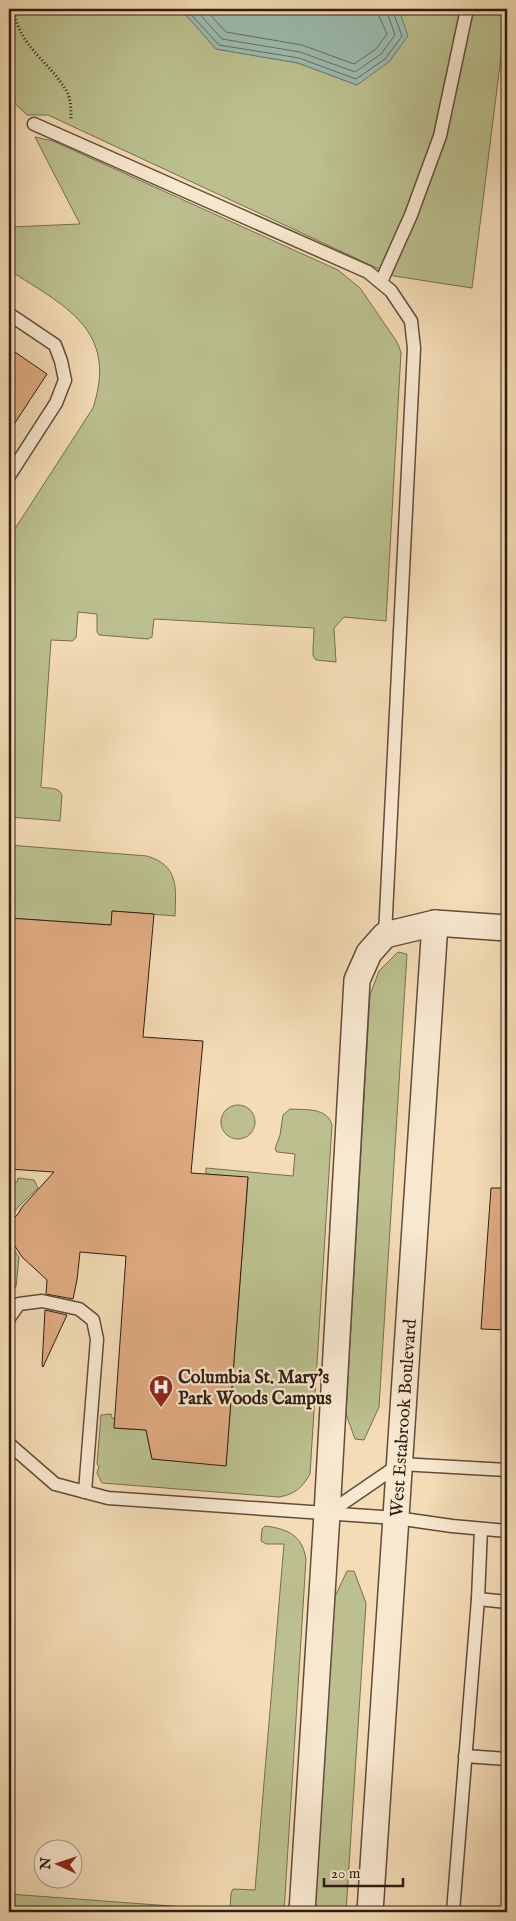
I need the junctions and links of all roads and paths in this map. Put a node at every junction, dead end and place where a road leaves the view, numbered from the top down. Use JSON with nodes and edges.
{"nodes":[{"id":1,"x":13,"y":9,"type":"edge"},
{"id":2,"x":467,"y":9,"type":"edge"},
{"id":3,"x":34,"y":124,"type":"dead end"},
{"id":4,"x":72,"y":140,"type":"junction"},
{"id":5,"x":381,"y":282,"type":"junction"},
{"id":6,"x":9,"y":314,"type":"edge"},
{"id":7,"x":9,"y":476,"type":"edge"},
{"id":8,"x":434,"y":923,"type":"junction"},
{"id":9,"x":507,"y":928,"type":"edge"},
{"id":10,"x":385,"y":935,"type":"junction"},
{"id":11,"x":9,"y":1318,"type":"edge"},
{"id":12,"x":9,"y":1444,"type":"edge"},
{"id":13,"x":400,"y":1464,"type":"junction"},
{"id":14,"x":507,"y":1470,"type":"edge"},
{"id":15,"x":85,"y":1492,"type":"junction"},
{"id":16,"x":327,"y":1514,"type":"junction"},
{"id":17,"x":396,"y":1518,"type":"junction"},
{"id":18,"x":481,"y":1529,"type":"junction"},
{"id":19,"x":507,"y":1531,"type":"edge"},
{"id":20,"x":478,"y":1599,"type":"junction"},
{"id":21,"x":507,"y":1602,"type":"edge"},
{"id":22,"x":466,"y":1756,"type":"junction"},
{"id":23,"x":507,"y":1759,"type":"edge"},
{"id":24,"x":302,"y":1912,"type":"edge"},
{"id":25,"x":370,"y":1912,"type":"edge"},
{"id":26,"x":454,"y":1912,"type":"edge"}],
"edges":[{"from":1,"to":4,"type":"path"},
{"from":2,"to":5,"type":"lane"},
{"from":3,"to":4,"type":"lane"},
{"from":4,"to":5,"type":"lane"},
{"from":5,"to":10,"type":"lane"},
{"from":6,"to":7,"type":"lane"},
{"from":8,"to":9,"type":"street"},
{"from":8,"to":10,"type":"street"},
{"from":8,"to":13,"type":"street","name":"West Estabrook Boulevard"},
{"from":10,"to":16,"type":"street"},
{"from":11,"to":15,"type":"lane"},
{"from":12,"to":15,"type":"lane"},
{"from":13,"to":14,"type":"lane"},
{"from":13,"to":16,"type":"lane"},
{"from":13,"to":17,"type":"street","name":"West Estabrook Boulevard"},
{"from":15,"to":16,"type":"lane"},
{"from":16,"to":17,"type":"lane"},
{"from":16,"to":24,"type":"street"},
{"from":17,"to":18,"type":"lane"},
{"from":17,"to":25,"type":"street","name":"West Estabrook Boulevard"},
{"from":18,"to":19,"type":"lane"},
{"from":18,"to":20,"type":"lane"},
{"from":20,"to":21,"type":"lane"},
{"from":20,"to":22,"type":"lane"},
{"from":22,"to":23,"type":"lane"},
{"from":22,"to":26,"type":"lane"}]}
